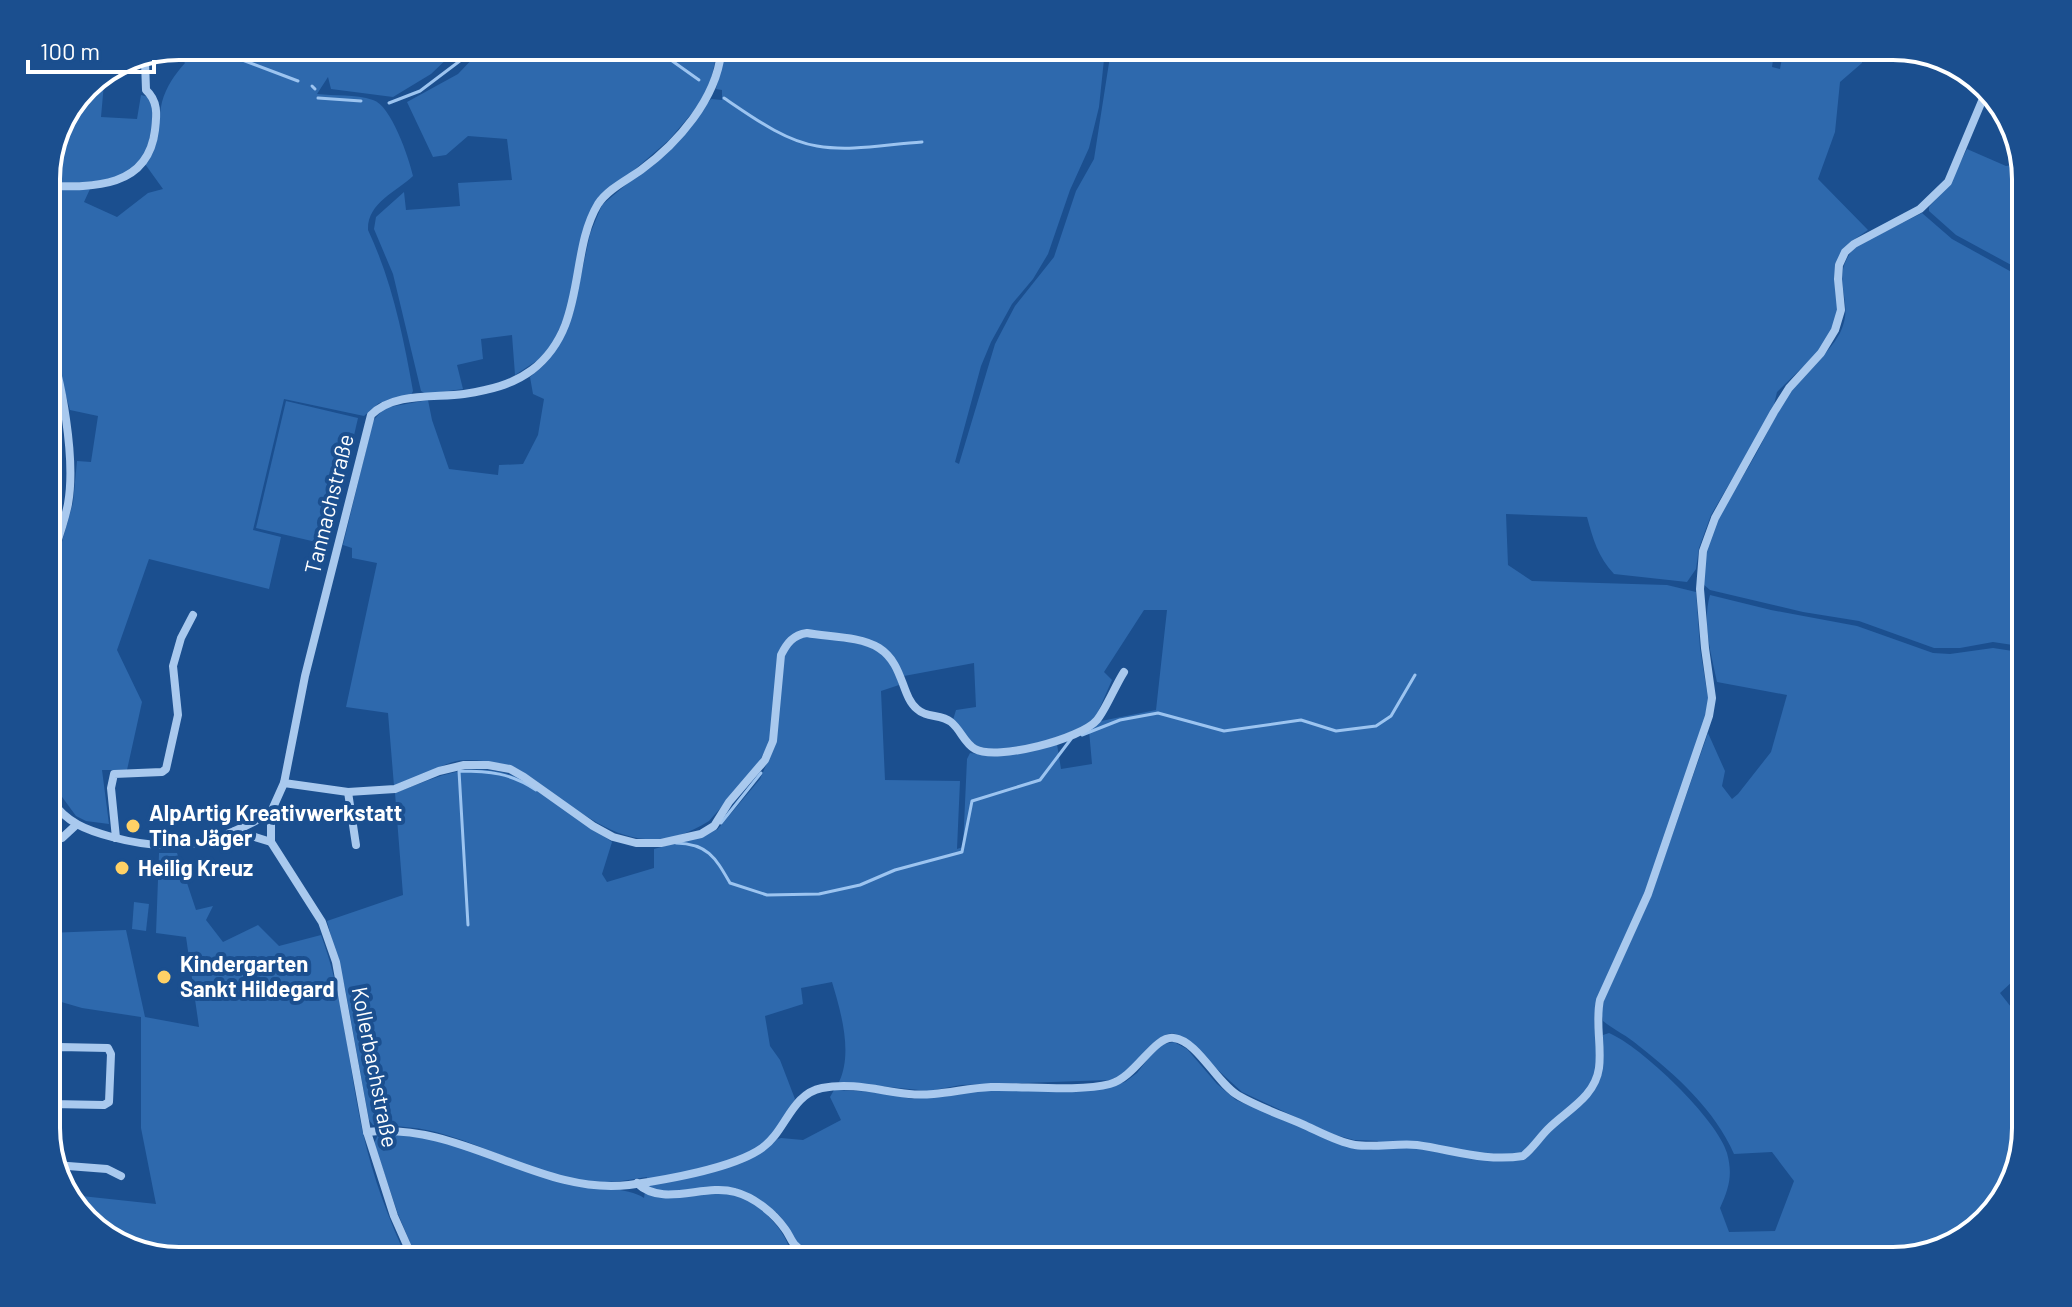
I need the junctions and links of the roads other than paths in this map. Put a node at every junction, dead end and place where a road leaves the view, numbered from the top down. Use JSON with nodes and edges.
{"nodes":[{"id":1,"x":720,"y":60,"type":"edge"},
{"id":2,"x":145,"y":65,"type":"edge"},
{"id":3,"x":1983,"y":100,"type":"edge"},
{"id":4,"x":60,"y":186,"type":"edge"},
{"id":5,"x":60,"y":391,"type":"edge"},
{"id":6,"x":60,"y":530,"type":"edge"},
{"id":7,"x":193,"y":615,"type":"dead end"},
{"id":8,"x":1124,"y":672,"type":"dead end"},
{"id":9,"x":284,"y":783,"type":"junction"},
{"id":10,"x":348,"y":792,"type":"junction"},
{"id":11,"x":60,"y":812,"type":"edge"},
{"id":12,"x":271,"y":812,"type":"junction"},
{"id":13,"x":76,"y":825,"type":"junction"},
{"id":14,"x":235,"y":831,"type":"junction"},
{"id":15,"x":116,"y":838,"type":"junction"},
{"id":16,"x":60,"y":839,"type":"edge"},
{"id":17,"x":271,"y":842,"type":"junction"},
{"id":18,"x":356,"y":845,"type":"dead end"},
{"id":19,"x":60,"y":1047,"type":"edge"},
{"id":20,"x":60,"y":1104,"type":"edge"},
{"id":21,"x":367,"y":1132,"type":"junction"},
{"id":22,"x":66,"y":1166,"type":"edge"},
{"id":23,"x":121,"y":1176,"type":"dead end"},
{"id":24,"x":637,"y":1183,"type":"junction"},
{"id":25,"x":408,"y":1247,"type":"edge"},
{"id":26,"x":797,"y":1247,"type":"edge"}],
"edges":[{"from":1,"to":9,"type":"street","name":"Tannachstraße"},
{"from":2,"to":4,"type":"street"},
{"from":3,"to":24,"type":"street"},
{"from":5,"to":6,"type":"street"},
{"from":7,"to":15,"type":"street"},
{"from":8,"to":10,"type":"street"},
{"from":9,"to":10,"type":"street"},
{"from":9,"to":12,"type":"street","name":"Tannachstraße"},
{"from":10,"to":18,"type":"street"},
{"from":11,"to":13,"type":"street"},
{"from":12,"to":14,"type":"street"},
{"from":12,"to":17,"type":"street","name":"Tannachstraße"},
{"from":13,"to":15,"type":"street"},
{"from":13,"to":16,"type":"street"},
{"from":14,"to":15,"type":"street"},
{"from":14,"to":17,"type":"street"},
{"from":17,"to":21,"type":"street","name":"Kollerbachstraße"},
{"from":19,"to":20,"type":"street"},
{"from":21,"to":24,"type":"street"},
{"from":21,"to":25,"type":"street","name":"Kollerbachstraße"},
{"from":22,"to":23,"type":"street"},
{"from":24,"to":26,"type":"street"}]}
